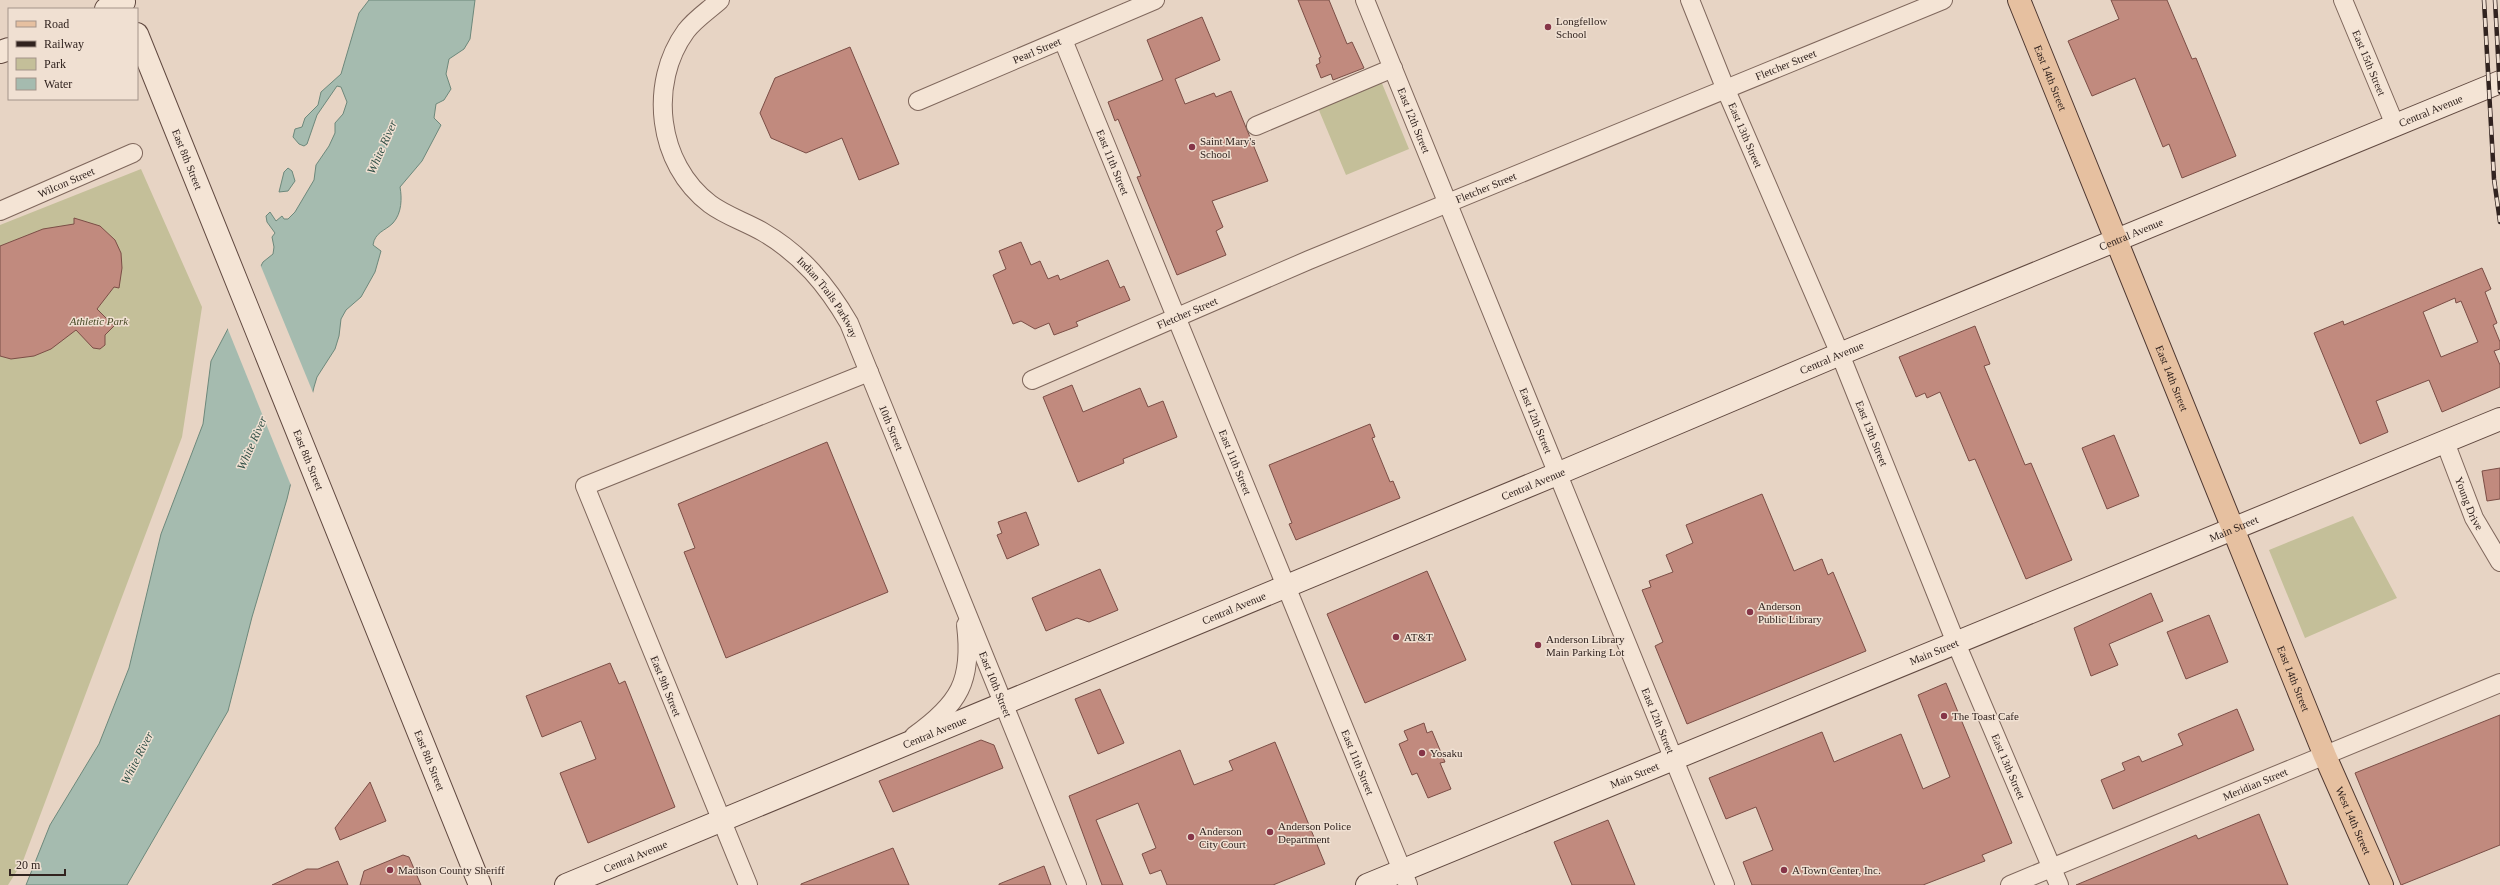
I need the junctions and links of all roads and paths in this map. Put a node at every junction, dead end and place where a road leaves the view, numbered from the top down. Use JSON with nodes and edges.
{"nodes":[{"id":1,"x":720,"y":0,"type":"edge"},
{"id":2,"x":1155,"y":0,"type":"edge"},
{"id":3,"x":1364,"y":0,"type":"edge"},
{"id":4,"x":1690,"y":0,"type":"edge"},
{"id":5,"x":1943,"y":0,"type":"edge"},
{"id":6,"x":2019,"y":0,"type":"edge"},
{"id":7,"x":2343,"y":0,"type":"edge"},
{"id":8,"x":138,"y":36,"type":"edge"},
{"id":9,"x":1063,"y":40,"type":"junction"},
{"id":10,"x":1393,"y":68,"type":"junction"},
{"id":11,"x":2500,"y":82,"type":"edge"},
{"id":12,"x":1726,"y":90,"type":"junction"},
{"id":13,"x":918,"y":101,"type":"dead end"},
{"id":14,"x":2395,"y":125,"type":"junction"},
{"id":15,"x":1256,"y":126,"type":"dead end"},
{"id":16,"x":133,"y":153,"type":"dead end"},
{"id":17,"x":1447,"y":202,"type":"junction"},
{"id":18,"x":0,"y":211,"type":"edge"},
{"id":19,"x":2116,"y":240,"type":"junction"},
{"id":20,"x":1176,"y":318,"type":"junction"},
{"id":21,"x":1840,"y":354,"type":"junction"},
{"id":22,"x":869,"y":372,"type":"junction"},
{"id":23,"x":1032,"y":380,"type":"dead end"},
{"id":24,"x":2500,"y":419,"type":"edge"},
{"id":25,"x":2445,"y":442,"type":"junction"},
{"id":26,"x":1557,"y":474,"type":"junction"},
{"id":27,"x":914,"y":484,"type":"joint"},
{"id":28,"x":2233,"y":530,"type":"junction"},
{"id":29,"x":2500,"y":562,"type":"edge"},
{"id":30,"x":956,"y":585,"type":"junction"},
{"id":31,"x":1285,"y":586,"type":"junction"},
{"id":32,"x":1956,"y":643,"type":"junction"},
{"id":33,"x":2500,"y":683,"type":"edge"},
{"id":34,"x":1003,"y":705,"type":"junction"},
{"id":35,"x":892,"y":751,"type":"junction"},
{"id":36,"x":2325,"y":756,"type":"junction"},
{"id":37,"x":1674,"y":759,"type":"junction"},
{"id":38,"x":722,"y":821,"type":"junction"},
{"id":39,"x":2052,"y":868,"type":"junction"},
{"id":40,"x":1405,"y":878,"type":"edge"},
{"id":41,"x":480,"y":885,"type":"edge"},
{"id":42,"x":566,"y":885,"type":"edge"},
{"id":43,"x":748,"y":885,"type":"edge"},
{"id":44,"x":1077,"y":885,"type":"edge"},
{"id":45,"x":1367,"y":885,"type":"edge"},
{"id":46,"x":1725,"y":885,"type":"edge"},
{"id":47,"x":2010,"y":885,"type":"edge"},
{"id":48,"x":2059,"y":885,"type":"edge"},
{"id":49,"x":2382,"y":885,"type":"edge"}],
"edges":[{"from":1,"to":22,"type":"street","name":"Indian Trails Parkway"},
{"from":2,"to":9,"type":"street","name":"Pearl Street"},
{"from":3,"to":10,"type":"street","name":"East 12th Street"},
{"from":4,"to":12,"type":"street","name":"East 13th Street"},
{"from":5,"to":12,"type":"street","name":"Fletcher Street"},
{"from":6,"to":19,"type":"main road","name":"East 14th Street"},
{"from":7,"to":14,"type":"street","name":"East 15th Street"},
{"from":8,"to":41,"type":"street","name":"East 8th Street"},
{"from":9,"to":13,"type":"street","name":"Pearl Street"},
{"from":9,"to":20,"type":"street","name":"East 11th Street"},
{"from":10,"to":15,"type":"street"},
{"from":10,"to":17,"type":"street","name":"East 12th Street"},
{"from":11,"to":14,"type":"street","name":"Central Avenue"},
{"from":12,"to":17,"type":"street","name":"Fletcher Street"},
{"from":12,"to":21,"type":"street","name":"East 13th Street"},
{"from":14,"to":19,"type":"street","name":"Central Avenue"},
{"from":16,"to":18,"type":"street","name":"Wilcon Street"},
{"from":17,"to":20,"type":"street","name":"Fletcher Street"},
{"from":17,"to":26,"type":"street","name":"East 12th Street"},
{"from":19,"to":21,"type":"street","name":"Central Avenue"},
{"from":19,"to":28,"type":"main road","name":"East 14th Street"},
{"from":20,"to":23,"type":"street","name":"Fletcher Street"},
{"from":20,"to":31,"type":"street","name":"East 11th Street"},
{"from":21,"to":26,"type":"street","name":"Central Avenue"},
{"from":21,"to":32,"type":"street","name":"East 13th Street"},
{"from":22,"to":27,"type":"street","name":"10th Street"},
{"from":22,"to":38,"type":"street","name":"East 9th Street"},
{"from":24,"to":25,"type":"street","name":"Main Street"},
{"from":25,"to":28,"type":"street","name":"Main Street"},
{"from":25,"to":29,"type":"street","name":"Young Drive"},
{"from":26,"to":31,"type":"street","name":"Central Avenue"},
{"from":26,"to":37,"type":"street","name":"East 12th Street"},
{"from":27,"to":30,"type":"street","name":"East 10th Street"},
{"from":28,"to":32,"type":"street","name":"Main Street"},
{"from":28,"to":36,"type":"main road","name":"East 14th Street"},
{"from":30,"to":34,"type":"street","name":"East 10th Street"},
{"from":30,"to":35,"type":"street"},
{"from":31,"to":34,"type":"street","name":"Central Avenue"},
{"from":31,"to":40,"type":"street","name":"East 11th Street"},
{"from":32,"to":37,"type":"street","name":"Main Street"},
{"from":32,"to":39,"type":"street","name":"East 13th Street"},
{"from":33,"to":36,"type":"street","name":"Meridian Street"},
{"from":34,"to":35,"type":"street","name":"Central Avenue"},
{"from":34,"to":44,"type":"street","name":"East 10th Street"},
{"from":35,"to":38,"type":"street","name":"Central Avenue"},
{"from":36,"to":39,"type":"street","name":"Meridian Street"},
{"from":36,"to":49,"type":"main road","name":"West 14th Street"},
{"from":37,"to":40,"type":"street","name":"Main Street"},
{"from":37,"to":46,"type":"street","name":"East 12th Street"},
{"from":38,"to":42,"type":"street","name":"Central Avenue"},
{"from":38,"to":43,"type":"street","name":"East 9th Street"},
{"from":39,"to":47,"type":"street","name":"Meridian Street"},
{"from":39,"to":48,"type":"street","name":"East 13th Street"},
{"from":40,"to":45,"type":"street","name":"Main Street"}]}
